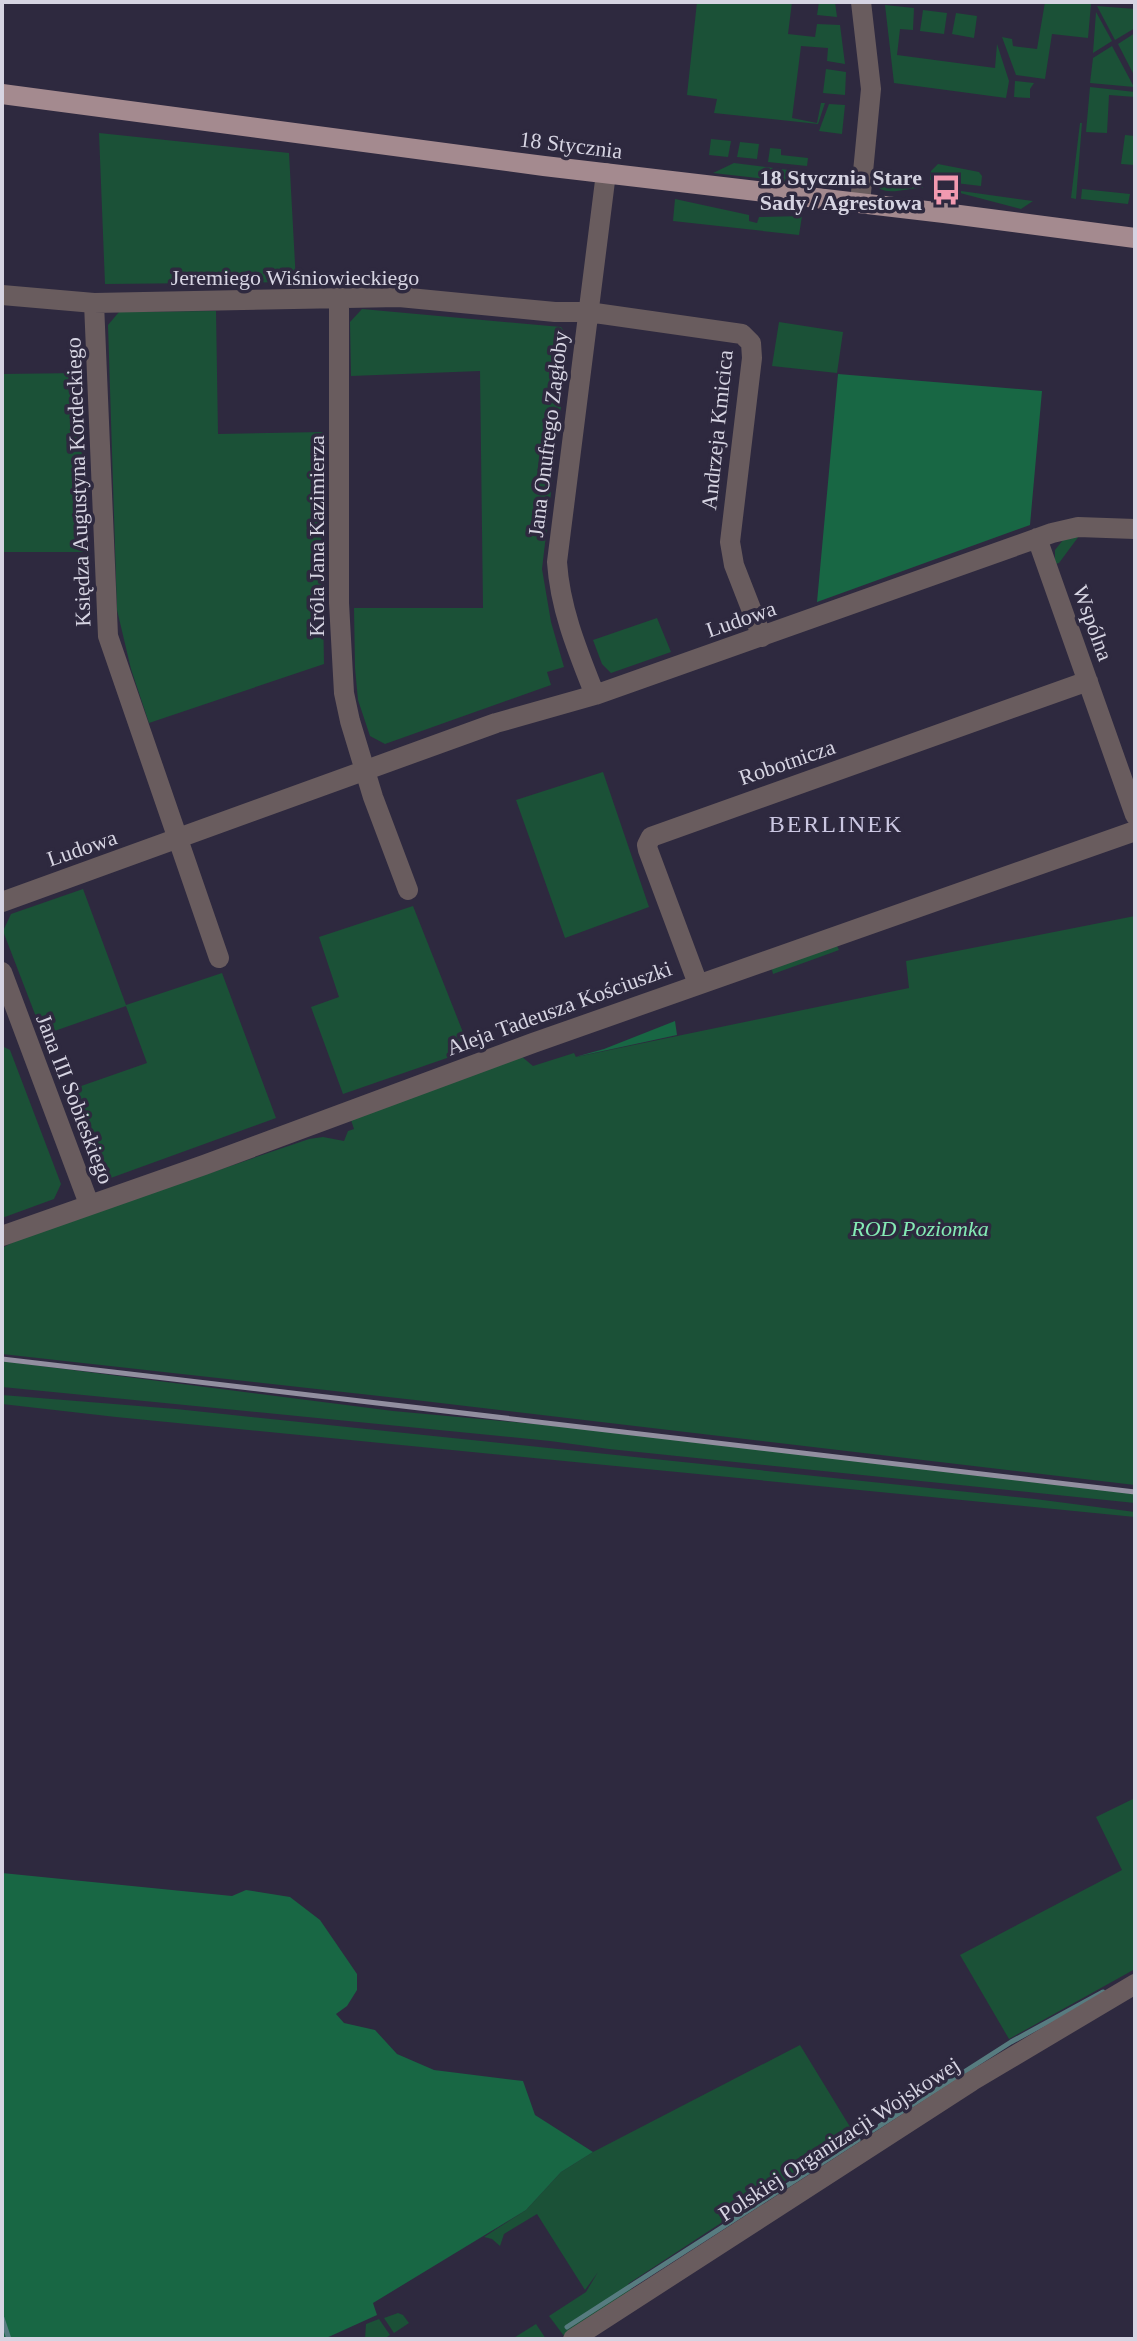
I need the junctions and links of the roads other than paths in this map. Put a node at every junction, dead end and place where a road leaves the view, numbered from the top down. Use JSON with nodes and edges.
{"nodes":[{"id":1,"x":861,"y":2,"type":"edge"},
{"id":2,"x":2,"y":94,"type":"edge"},
{"id":3,"x":606,"y":173,"type":"junction"},
{"id":4,"x":860,"y":203,"type":"junction"},
{"id":5,"x":1135,"y":238,"type":"edge"},
{"id":6,"x":2,"y":295,"type":"edge"},
{"id":7,"x":339,"y":297,"type":"junction"},
{"id":8,"x":94,"y":303,"type":"junction"},
{"id":9,"x":588,"y":312,"type":"junction"},
{"id":10,"x":1135,"y":529,"type":"edge"},
{"id":11,"x":1037,"y":538,"type":"junction"},
{"id":12,"x":762,"y":637,"type":"junction"},
{"id":13,"x":1088,"y":681,"type":"junction"},
{"id":14,"x":595,"y":695,"type":"junction"},
{"id":15,"x":366,"y":771,"type":"junction"},
{"id":16,"x":1135,"y":815,"type":"edge"},
{"id":17,"x":1135,"y":831,"type":"edge"},
{"id":18,"x":178,"y":839,"type":"junction"},
{"id":19,"x":408,"y":890,"type":"dead end"},
{"id":20,"x":2,"y":902,"type":"edge"},
{"id":21,"x":219,"y":958,"type":"dead end"},
{"id":22,"x":2,"y":972,"type":"edge"},
{"id":23,"x":698,"y":984,"type":"junction"},
{"id":24,"x":9,"y":1014,"type":"edge"},
{"id":25,"x":89,"y":1204,"type":"junction"},
{"id":26,"x":2,"y":1236,"type":"edge"},
{"id":27,"x":1135,"y":1984,"type":"edge"},
{"id":28,"x":573,"y":2339,"type":"edge"}],
"edges":[{"from":1,"to":4,"type":"street"},
{"from":2,"to":3,"type":"main road","name":"18 Stycznia"},
{"from":3,"to":4,"type":"main road","name":"18 Stycznia"},
{"from":3,"to":9,"type":"street","name":"Jana Onufrego Zagłoby"},
{"from":4,"to":5,"type":"main road","name":"18 Stycznia"},
{"from":6,"to":8,"type":"street","name":"Jeremiego Wiśniowieckiego"},
{"from":7,"to":8,"type":"street","name":"Jeremiego Wiśniowieckiego"},
{"from":7,"to":9,"type":"street","name":"Jeremiego Wiśniowieckiego"},
{"from":7,"to":15,"type":"street","name":"Króla Jana Kazimierza"},
{"from":8,"to":18,"type":"street","name":"Księdza Augustyna Kordeckiego"},
{"from":9,"to":12,"type":"street","name":"Andrzeja Kmicica"},
{"from":9,"to":14,"type":"street","name":"Jana Onufrego Zagłoby"},
{"from":10,"to":11,"type":"street","name":"Ludowa"},
{"from":11,"to":12,"type":"street","name":"Ludowa"},
{"from":11,"to":13,"type":"street","name":"Wspólna"},
{"from":12,"to":14,"type":"street","name":"Ludowa"},
{"from":13,"to":16,"type":"street","name":"Wspólna"},
{"from":13,"to":23,"type":"street","name":"Robotnicza"},
{"from":14,"to":15,"type":"street","name":"Ludowa"},
{"from":15,"to":18,"type":"street","name":"Ludowa"},
{"from":15,"to":19,"type":"street"},
{"from":17,"to":23,"type":"street","name":"Aleja Tadeusza Kościuszki"},
{"from":18,"to":20,"type":"street","name":"Ludowa"},
{"from":18,"to":21,"type":"street"},
{"from":22,"to":24,"type":"street","name":"Jana III Sobieskiego"},
{"from":23,"to":25,"type":"street","name":"Aleja Tadeusza Kościuszki"},
{"from":24,"to":25,"type":"street","name":"Jana III Sobieskiego"},
{"from":25,"to":26,"type":"street","name":"Aleja Tadeusza Kościuszki"},
{"from":27,"to":28,"type":"street","name":"Polskiej Organizacji Wojskowej"}]}
